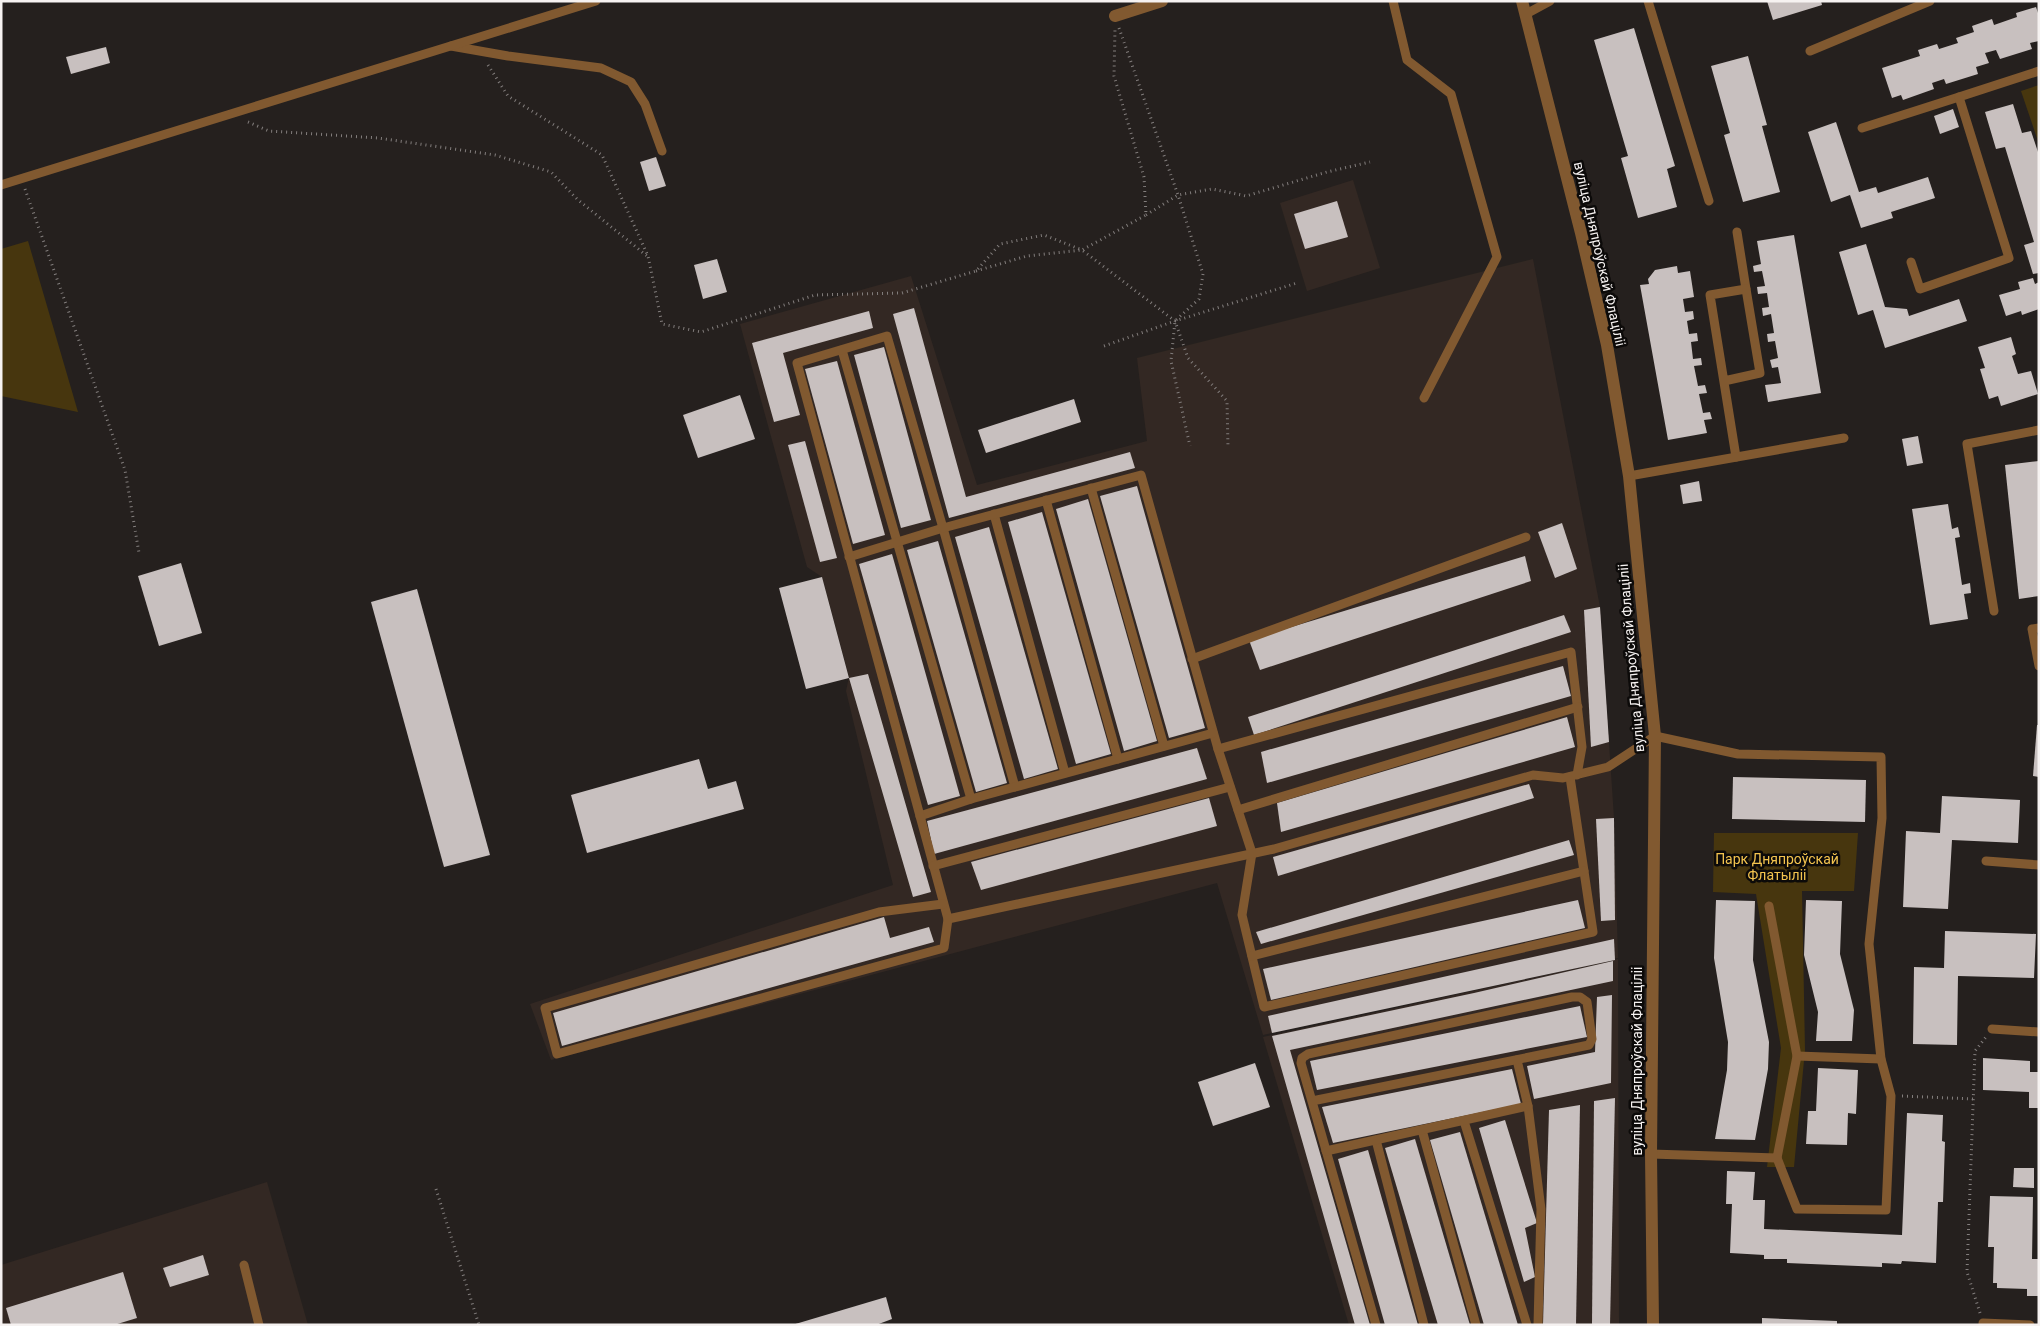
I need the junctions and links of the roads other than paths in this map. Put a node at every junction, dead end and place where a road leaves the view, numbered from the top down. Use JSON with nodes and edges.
{"nodes":[{"id":1,"x":596,"y":1,"type":"edge"},
{"id":2,"x":1162,"y":1,"type":"edge"},
{"id":3,"x":1393,"y":1,"type":"edge"},
{"id":4,"x":1550,"y":1,"type":"edge"},
{"id":5,"x":1648,"y":1,"type":"edge"},
{"id":6,"x":1930,"y":1,"type":"edge"},
{"id":7,"x":1524,"y":8,"type":"edge"},
{"id":8,"x":1115,"y":16,"type":"road end"},
{"id":9,"x":451,"y":46,"type":"junction"},
{"id":10,"x":1810,"y":51,"type":"dead end"},
{"id":11,"x":2039,"y":71,"type":"edge"},
{"id":12,"x":1959,"y":97,"type":"junction"},
{"id":13,"x":1862,"y":128,"type":"dead end"},
{"id":14,"x":662,"y":150,"type":"dead end"},
{"id":15,"x":1,"y":185,"type":"edge"},
{"id":16,"x":1709,"y":201,"type":"dead end"},
{"id":17,"x":1737,"y":232,"type":"dead end"},
{"id":18,"x":1911,"y":262,"type":"dead end"},
{"id":19,"x":1746,"y":289,"type":"junction"},
{"id":20,"x":842,"y":350,"type":"junction"},
{"id":21,"x":1724,"y":381,"type":"junction"},
{"id":22,"x":1424,"y":398,"type":"dead end"},
{"id":23,"x":2039,"y":430,"type":"edge"},
{"id":24,"x":1844,"y":438,"type":"dead end"},
{"id":25,"x":1736,"y":457,"type":"junction"},
{"id":26,"x":1629,"y":476,"type":"junction"},
{"id":27,"x":1091,"y":488,"type":"junction"},
{"id":28,"x":1046,"y":500,"type":"junction"},
{"id":29,"x":994,"y":514,"type":"junction"},
{"id":30,"x":943,"y":528,"type":"junction"},
{"id":31,"x":1526,"y":537,"type":"dead end"},
{"id":32,"x":898,"y":542,"type":"junction"},
{"id":33,"x":849,"y":557,"type":"junction"},
{"id":34,"x":1994,"y":611,"type":"dead end"},
{"id":35,"x":2039,"y":628,"type":"edge"},
{"id":36,"x":1192,"y":659,"type":"junction"},
{"id":37,"x":2039,"y":666,"type":"edge"},
{"id":38,"x":1578,"y":707,"type":"junction"},
{"id":39,"x":1213,"y":733,"type":"junction"},
{"id":40,"x":1655,"y":736,"type":"junction"},
{"id":41,"x":1164,"y":746,"type":"junction"},
{"id":42,"x":1218,"y":749,"type":"junction"},
{"id":43,"x":1118,"y":759,"type":"junction"},
{"id":44,"x":1065,"y":773,"type":"junction"},
{"id":45,"x":1573,"y":776,"type":"junction"},
{"id":46,"x":1230,"y":786,"type":"junction"},
{"id":47,"x":1015,"y":787,"type":"junction"},
{"id":48,"x":971,"y":799,"type":"junction"},
{"id":49,"x":1238,"y":810,"type":"junction"},
{"id":50,"x":920,"y":816,"type":"junction"},
{"id":51,"x":1252,"y":853,"type":"junction"},
{"id":52,"x":1986,"y":861,"type":"dead end"},
{"id":53,"x":2039,"y":865,"type":"edge"},
{"id":54,"x":933,"y":866,"type":"junction"},
{"id":55,"x":1584,"y":871,"type":"junction"},
{"id":56,"x":944,"y":904,"type":"junction"},
{"id":57,"x":1769,"y":906,"type":"dead end"},
{"id":58,"x":948,"y":919,"type":"junction"},
{"id":59,"x":1252,"y":956,"type":"junction"},
{"id":60,"x":1992,"y":1029,"type":"road end"},
{"id":61,"x":2039,"y":1032,"type":"edge"},
{"id":62,"x":1797,"y":1056,"type":"junction"},
{"id":63,"x":1881,"y":1059,"type":"junction"},
{"id":64,"x":1517,"y":1060,"type":"junction"},
{"id":65,"x":1312,"y":1101,"type":"junction"},
{"id":66,"x":1528,"y":1106,"type":"junction"},
{"id":67,"x":1464,"y":1121,"type":"junction"},
{"id":68,"x":1422,"y":1130,"type":"junction"},
{"id":69,"x":1376,"y":1140,"type":"junction"},
{"id":70,"x":1326,"y":1151,"type":"junction"},
{"id":71,"x":1651,"y":1154,"type":"junction"},
{"id":72,"x":1777,"y":1158,"type":"junction"},
{"id":73,"x":244,"y":1265,"type":"dead end"},
{"id":74,"x":1983,"y":1324,"type":"edge"},
{"id":75,"x":259,"y":1325,"type":"edge"},
{"id":76,"x":1376,"y":1325,"type":"edge"},
{"id":77,"x":1424,"y":1325,"type":"edge"},
{"id":78,"x":1476,"y":1325,"type":"edge"},
{"id":79,"x":1527,"y":1325,"type":"edge"},
{"id":80,"x":1538,"y":1325,"type":"edge"},
{"id":81,"x":1653,"y":1325,"type":"edge"},
{"id":82,"x":2030,"y":1325,"type":"edge"}],
"edges":[{"from":1,"to":9,"type":"lane"},
{"from":2,"to":8,"type":"street"},
{"from":3,"to":22,"type":"lane"},
{"from":4,"to":7,"type":"lane"},
{"from":5,"to":16,"type":"lane"},
{"from":6,"to":10,"type":"lane"},
{"from":7,"to":26,"type":"street","name":"вуліца Дняпроўскай Флаціліі"},
{"from":9,"to":14,"type":"lane"},
{"from":9,"to":15,"type":"lane"},
{"from":11,"to":12,"type":"lane"},
{"from":12,"to":13,"type":"lane"},
{"from":12,"to":18,"type":"lane"},
{"from":17,"to":19,"type":"lane"},
{"from":19,"to":21,"type":"lane"},
{"from":19,"to":21,"type":"lane"},
{"from":20,"to":30,"type":"lane"},
{"from":20,"to":32,"type":"lane"},
{"from":20,"to":33,"type":"lane"},
{"from":21,"to":25,"type":"lane"},
{"from":23,"to":34,"type":"lane"},
{"from":24,"to":25,"type":"lane"},
{"from":25,"to":26,"type":"lane"},
{"from":26,"to":40,"type":"street","name":"вуліца Дняпроўскай Флаціліі"},
{"from":27,"to":28,"type":"lane"},
{"from":27,"to":36,"type":"lane"},
{"from":27,"to":41,"type":"lane"},
{"from":28,"to":29,"type":"lane"},
{"from":28,"to":43,"type":"lane"},
{"from":29,"to":30,"type":"lane"},
{"from":29,"to":44,"type":"lane"},
{"from":30,"to":32,"type":"lane"},
{"from":30,"to":47,"type":"lane"},
{"from":31,"to":36,"type":"lane"},
{"from":32,"to":33,"type":"lane"},
{"from":32,"to":48,"type":"lane"},
{"from":33,"to":50,"type":"lane"},
{"from":35,"to":37,"type":"lane"},
{"from":36,"to":39,"type":"lane"},
{"from":38,"to":42,"type":"lane"},
{"from":38,"to":45,"type":"lane"},
{"from":38,"to":49,"type":"lane"},
{"from":39,"to":41,"type":"lane"},
{"from":39,"to":42,"type":"lane"},
{"from":40,"to":45,"type":"lane"},
{"from":40,"to":63,"type":"lane"},
{"from":40,"to":71,"type":"street","name":"вуліца Дняпроўскай Флаціліі"},
{"from":41,"to":43,"type":"lane"},
{"from":42,"to":46,"type":"lane"},
{"from":43,"to":44,"type":"lane"},
{"from":44,"to":47,"type":"lane"},
{"from":45,"to":51,"type":"lane"},
{"from":45,"to":55,"type":"lane"},
{"from":46,"to":49,"type":"lane"},
{"from":46,"to":54,"type":"lane"},
{"from":47,"to":48,"type":"lane"},
{"from":48,"to":50,"type":"lane"},
{"from":49,"to":51,"type":"lane"},
{"from":50,"to":54,"type":"lane"},
{"from":51,"to":58,"type":"lane"},
{"from":51,"to":59,"type":"lane"},
{"from":52,"to":53,"type":"lane"},
{"from":54,"to":56,"type":"lane"},
{"from":55,"to":59,"type":"lane"},
{"from":55,"to":59,"type":"lane"},
{"from":56,"to":58,"type":"lane"},
{"from":56,"to":58,"type":"lane"},
{"from":57,"to":62,"type":"lane"},
{"from":60,"to":61,"type":"lane"},
{"from":62,"to":63,"type":"lane"},
{"from":62,"to":72,"type":"lane"},
{"from":63,"to":72,"type":"lane"},
{"from":64,"to":65,"type":"lane"},
{"from":64,"to":65,"type":"lane"},
{"from":64,"to":66,"type":"lane"},
{"from":65,"to":70,"type":"lane"},
{"from":66,"to":67,"type":"lane"},
{"from":66,"to":80,"type":"lane"},
{"from":67,"to":68,"type":"lane"},
{"from":67,"to":79,"type":"lane"},
{"from":68,"to":69,"type":"lane"},
{"from":68,"to":78,"type":"lane"},
{"from":69,"to":70,"type":"lane"},
{"from":69,"to":77,"type":"lane"},
{"from":70,"to":76,"type":"lane"},
{"from":71,"to":72,"type":"lane"},
{"from":71,"to":81,"type":"street","name":"вуліца Дняпроўскай Флаціліі"},
{"from":73,"to":75,"type":"lane"},
{"from":74,"to":82,"type":"lane"}]}
